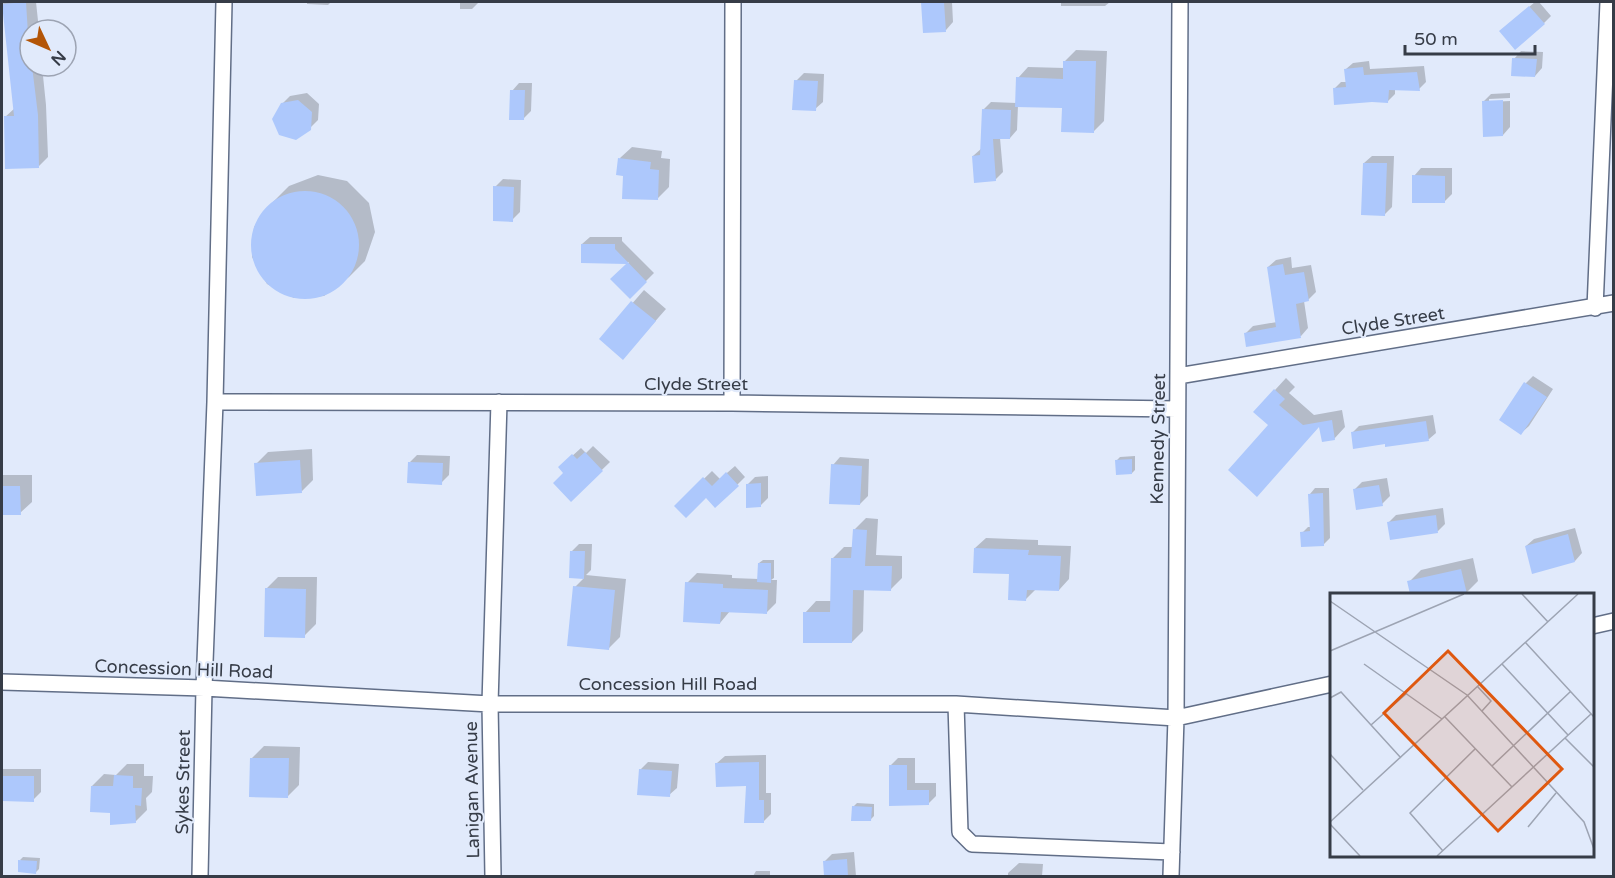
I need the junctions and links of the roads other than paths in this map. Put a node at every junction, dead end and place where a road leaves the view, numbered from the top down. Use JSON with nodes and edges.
{"nodes":[{"id":1,"x":224,"y":2,"type":"edge"},
{"id":2,"x":734,"y":2,"type":"edge"},
{"id":3,"x":1180,"y":2,"type":"edge"},
{"id":4,"x":1608,"y":2,"type":"edge"},
{"id":5,"x":1614,"y":303,"type":"edge"},
{"id":6,"x":1595,"y":308,"type":"junction"},
{"id":7,"x":1178,"y":376,"type":"junction"},
{"id":8,"x":215,"y":402,"type":"junction"},
{"id":9,"x":499,"y":402,"type":"junction"},
{"id":10,"x":732,"y":403,"type":"junction"},
{"id":11,"x":1177,"y":409,"type":"junction"},
{"id":12,"x":1614,"y":621,"type":"edge"},
{"id":13,"x":1594,"y":626,"type":"edge"},
{"id":14,"x":2,"y":682,"type":"edge"},
{"id":15,"x":1330,"y":684,"type":"edge"},
{"id":16,"x":204,"y":688,"type":"junction"},
{"id":17,"x":490,"y":704,"type":"junction"},
{"id":18,"x":956,"y":704,"type":"junction"},
{"id":19,"x":1176,"y":718,"type":"junction"},
{"id":20,"x":1172,"y":852,"type":"junction"},
{"id":21,"x":200,"y":876,"type":"edge"},
{"id":22,"x":493,"y":876,"type":"edge"},
{"id":23,"x":1171,"y":876,"type":"edge"}],
"edges":[{"from":1,"to":8,"type":"street","name":"Sykes Street"},
{"from":2,"to":10,"type":"street"},
{"from":3,"to":7,"type":"street","name":"Kennedy Street"},
{"from":4,"to":6,"type":"street"},
{"from":5,"to":6,"type":"street","name":"Clyde Street"},
{"from":6,"to":7,"type":"street","name":"Clyde Street"},
{"from":7,"to":11,"type":"street","name":"Kennedy Street"},
{"from":8,"to":9,"type":"street","name":"Clyde Street"},
{"from":8,"to":16,"type":"street","name":"Sykes Street"},
{"from":9,"to":10,"type":"street","name":"Clyde Street"},
{"from":9,"to":17,"type":"street","name":"Lanigan Avenue"},
{"from":10,"to":11,"type":"street","name":"Clyde Street"},
{"from":11,"to":19,"type":"street","name":"Kennedy Street"},
{"from":12,"to":13,"type":"street"},
{"from":14,"to":16,"type":"street","name":"Concession Hill Road"},
{"from":15,"to":19,"type":"street","name":"Concession Hill Road"},
{"from":16,"to":17,"type":"street","name":"Concession Hill Road"},
{"from":16,"to":21,"type":"street","name":"Sykes Street"},
{"from":17,"to":18,"type":"street","name":"Concession Hill Road"},
{"from":17,"to":22,"type":"street","name":"Lanigan Avenue"},
{"from":18,"to":19,"type":"street","name":"Concession Hill Road"},
{"from":18,"to":20,"type":"street"},
{"from":19,"to":20,"type":"street","name":"Kennedy Street"},
{"from":20,"to":23,"type":"street","name":"Kennedy Street"}]}
